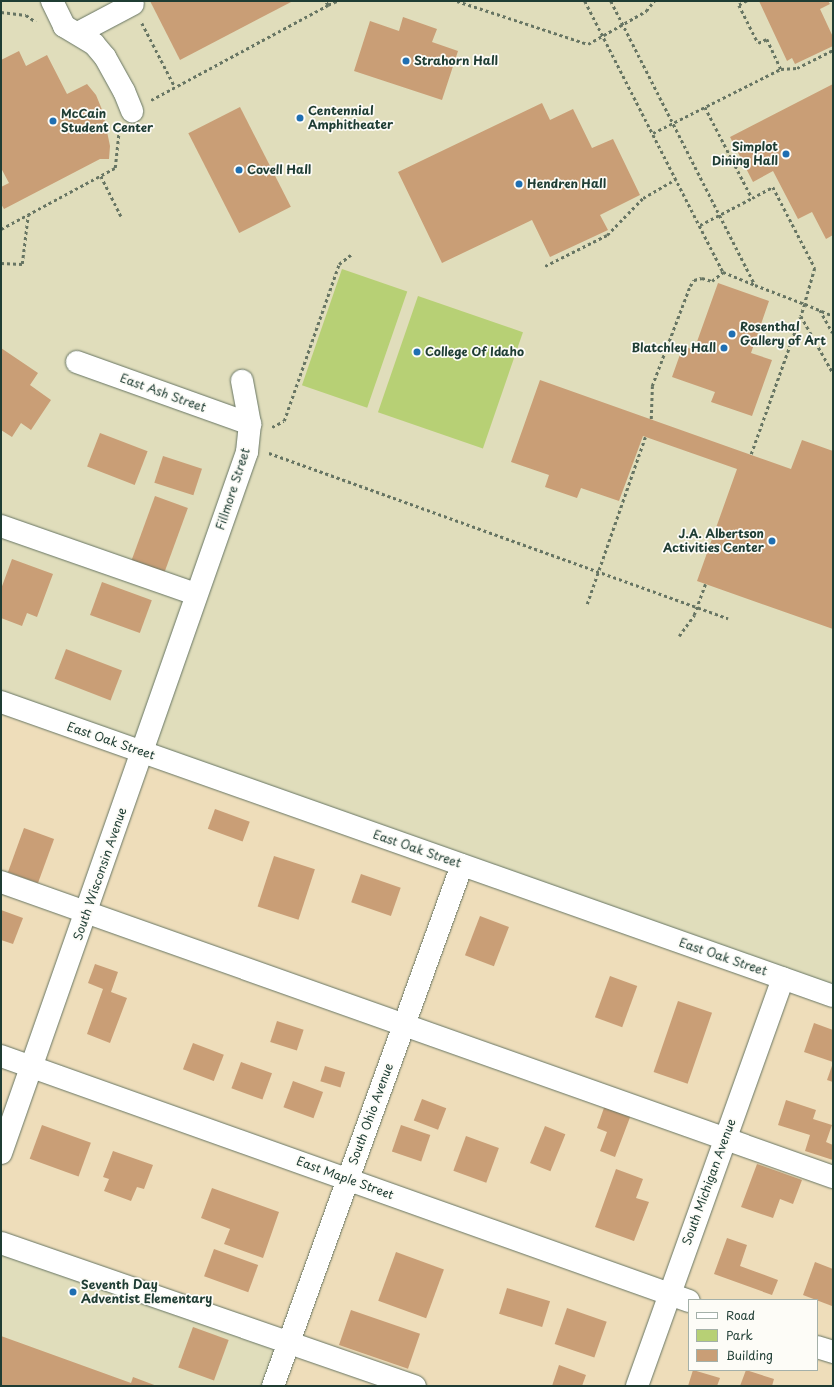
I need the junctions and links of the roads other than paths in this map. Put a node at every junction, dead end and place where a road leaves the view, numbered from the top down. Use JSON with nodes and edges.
{"nodes":[{"id":1,"x":52,"y":1,"type":"edge"},
{"id":2,"x":133,"y":4,"type":"road end"},
{"id":3,"x":78,"y":33,"type":"junction"},
{"id":4,"x":132,"y":111,"type":"road end"},
{"id":5,"x":77,"y":362,"type":"dead end"},
{"id":6,"x":242,"y":381,"type":"dead end"},
{"id":7,"x":259,"y":428,"type":"junction"},
{"id":8,"x":1,"y":526,"type":"edge"},
{"id":9,"x":195,"y":594,"type":"junction"},
{"id":10,"x":1,"y":702,"type":"edge"},
{"id":11,"x":143,"y":752,"type":"junction"},
{"id":12,"x":462,"y":865,"type":"junction"},
{"id":13,"x":1,"y":882,"type":"edge"},
{"id":14,"x":86,"y":913,"type":"junction"},
{"id":15,"x":783,"y":978,"type":"junction"},
{"id":16,"x":833,"y":996,"type":"edge"},
{"id":17,"x":404,"y":1026,"type":"junction"},
{"id":18,"x":1,"y":1056,"type":"edge"},
{"id":19,"x":32,"y":1067,"type":"junction"},
{"id":20,"x":725,"y":1138,"type":"junction"},
{"id":21,"x":1,"y":1153,"type":"edge"},
{"id":22,"x":833,"y":1177,"type":"edge"},
{"id":23,"x":348,"y":1178,"type":"junction"},
{"id":24,"x":1,"y":1243,"type":"edge"},
{"id":25,"x":668,"y":1293,"type":"junction"},
{"id":26,"x":688,"y":1301,"type":"edge"},
{"id":27,"x":290,"y":1341,"type":"junction"},
{"id":28,"x":818,"y":1347,"type":"edge"},
{"id":29,"x":833,"y":1352,"type":"edge"},
{"id":30,"x":273,"y":1386,"type":"edge"},
{"id":31,"x":415,"y":1386,"type":"edge"},
{"id":32,"x":636,"y":1386,"type":"edge"}],
"edges":[{"from":1,"to":3,"type":"street"},
{"from":2,"to":3,"type":"street"},
{"from":3,"to":4,"type":"street"},
{"from":5,"to":7,"type":"street","name":"East Ash Street"},
{"from":6,"to":7,"type":"street","name":"Fillmore Street"},
{"from":7,"to":9,"type":"street","name":"Fillmore Street"},
{"from":8,"to":9,"type":"street"},
{"from":9,"to":11,"type":"street","name":"South Wisconsin Avenue"},
{"from":10,"to":11,"type":"street","name":"East Oak Street"},
{"from":11,"to":12,"type":"street","name":"East Oak Street"},
{"from":11,"to":14,"type":"street","name":"South Wisconsin Avenue"},
{"from":12,"to":15,"type":"street","name":"East Oak Street"},
{"from":12,"to":17,"type":"street","name":"South Ohio Avenue"},
{"from":13,"to":14,"type":"street"},
{"from":14,"to":17,"type":"street"},
{"from":14,"to":19,"type":"street","name":"South Wisconsin Avenue"},
{"from":15,"to":16,"type":"street","name":"East Oak Street"},
{"from":15,"to":20,"type":"street","name":"South Michigan Avenue"},
{"from":17,"to":20,"type":"street"},
{"from":17,"to":23,"type":"street","name":"South Ohio Avenue"},
{"from":18,"to":19,"type":"street","name":"East Maple Street"},
{"from":19,"to":21,"type":"street","name":"South Wisconsin Avenue"},
{"from":19,"to":23,"type":"street","name":"East Maple Street"},
{"from":20,"to":22,"type":"street"},
{"from":20,"to":25,"type":"street","name":"South Michigan Avenue"},
{"from":23,"to":25,"type":"street","name":"East Maple Street"},
{"from":23,"to":27,"type":"street","name":"South Ohio Avenue"},
{"from":24,"to":27,"type":"street"},
{"from":25,"to":26,"type":"street","name":"East Maple Street"},
{"from":25,"to":32,"type":"street","name":"South Michigan Avenue"},
{"from":27,"to":30,"type":"street","name":"South Ohio Avenue"},
{"from":27,"to":31,"type":"street"},
{"from":28,"to":29,"type":"street"}]}
